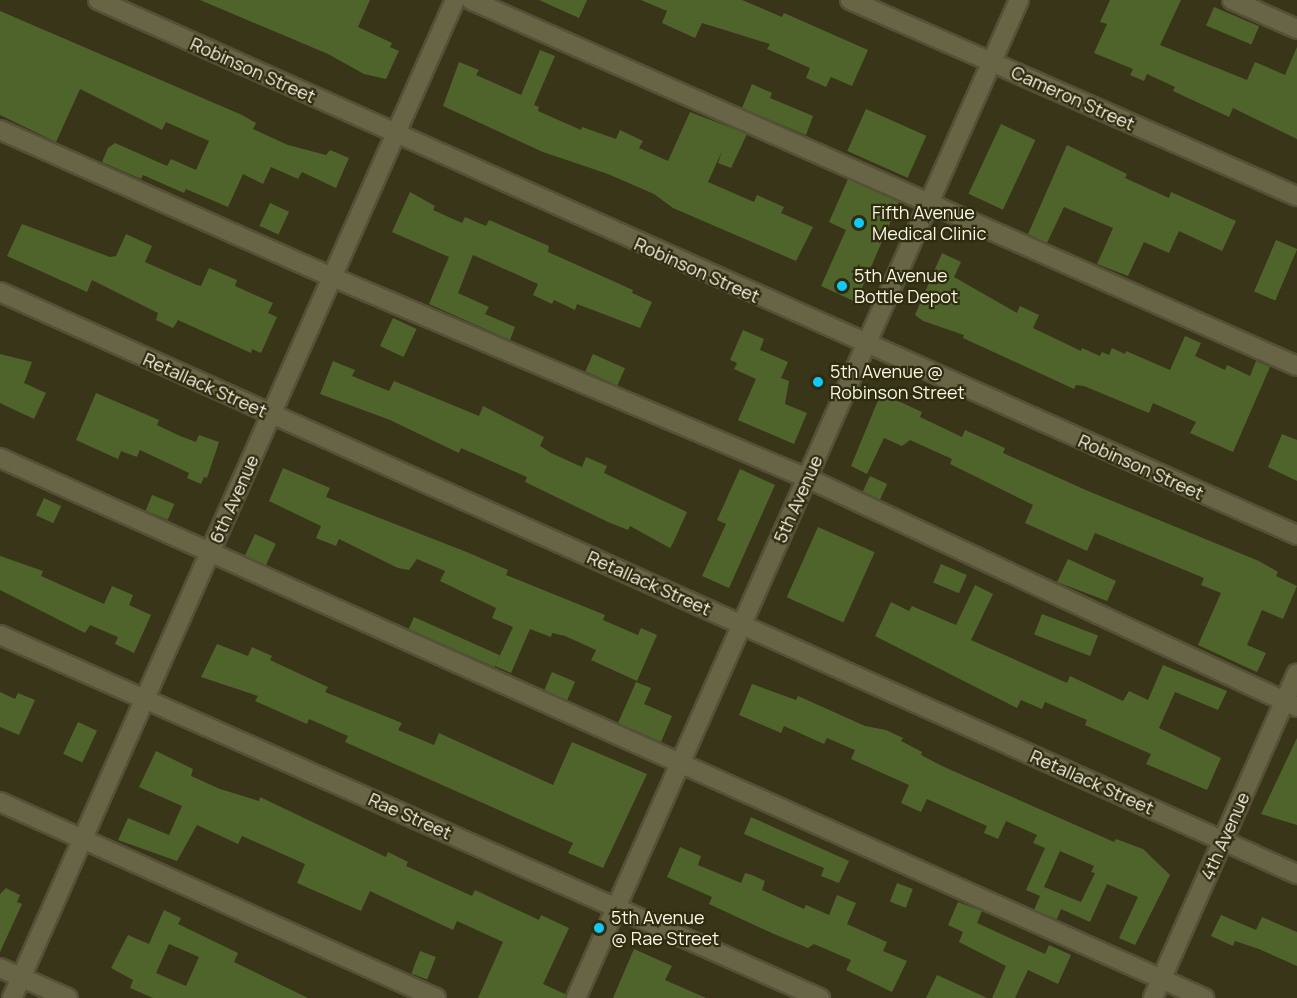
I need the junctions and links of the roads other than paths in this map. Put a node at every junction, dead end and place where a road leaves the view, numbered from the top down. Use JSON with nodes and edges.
{"nodes":[{"id":1,"x":98,"y":0,"type":"edge"},
{"id":2,"x":455,"y":0,"type":"edge"},
{"id":3,"x":471,"y":0,"type":"edge"},
{"id":4,"x":850,"y":0,"type":"edge"},
{"id":5,"x":1019,"y":0,"type":"edge"},
{"id":6,"x":1232,"y":0,"type":"edge"},
{"id":7,"x":1297,"y":29,"type":"edge"},
{"id":8,"x":992,"y":62,"type":"junction"},
{"id":9,"x":0,"y":130,"type":"edge"},
{"id":10,"x":396,"y":134,"type":"junction"},
{"id":11,"x":1297,"y":196,"type":"edge"},
{"id":12,"x":930,"y":200,"type":"junction"},
{"id":13,"x":332,"y":277,"type":"junction"},
{"id":14,"x":0,"y":292,"type":"edge"},
{"id":15,"x":867,"y":346,"type":"junction"},
{"id":16,"x":1297,"y":366,"type":"edge"},
{"id":17,"x":271,"y":415,"type":"junction"},
{"id":18,"x":0,"y":458,"type":"edge"},
{"id":19,"x":807,"y":478,"type":"junction"},
{"id":20,"x":1297,"y":535,"type":"edge"},
{"id":21,"x":210,"y":552,"type":"junction"},
{"id":22,"x":742,"y":624,"type":"junction"},
{"id":23,"x":0,"y":635,"type":"edge"},
{"id":24,"x":1297,"y":673,"type":"edge"},
{"id":25,"x":145,"y":699,"type":"junction"},
{"id":26,"x":1291,"y":704,"type":"edge"},
{"id":27,"x":683,"y":763,"type":"junction"},
{"id":28,"x":0,"y":802,"type":"edge"},
{"id":29,"x":83,"y":839,"type":"junction"},
{"id":30,"x":1223,"y":841,"type":"junction"},
{"id":31,"x":1297,"y":874,"type":"edge"},
{"id":32,"x":617,"y":908,"type":"junction"},
{"id":33,"x":0,"y":968,"type":"edge"},
{"id":34,"x":21,"y":977,"type":"junction"},
{"id":35,"x":1161,"y":979,"type":"junction"},
{"id":36,"x":12,"y":998,"type":"edge"},
{"id":37,"x":68,"y":998,"type":"edge"},
{"id":38,"x":436,"y":998,"type":"edge"},
{"id":39,"x":576,"y":998,"type":"edge"},
{"id":40,"x":820,"y":998,"type":"edge"},
{"id":41,"x":1153,"y":998,"type":"edge"},
{"id":42,"x":1204,"y":998,"type":"edge"}],
"edges":[{"from":1,"to":10,"type":"street","name":"Robinson Street"},
{"from":2,"to":10,"type":"street","name":"6th Avenue"},
{"from":3,"to":12,"type":"street"},
{"from":4,"to":8,"type":"street","name":"Cameron Street"},
{"from":5,"to":8,"type":"street","name":"5th Avenue"},
{"from":6,"to":7,"type":"street"},
{"from":8,"to":11,"type":"street","name":"Cameron Street"},
{"from":8,"to":12,"type":"street","name":"5th Avenue"},
{"from":9,"to":13,"type":"street"},
{"from":10,"to":13,"type":"street","name":"6th Avenue"},
{"from":10,"to":15,"type":"street","name":"Robinson Street"},
{"from":12,"to":15,"type":"street","name":"5th Avenue"},
{"from":12,"to":16,"type":"street"},
{"from":13,"to":17,"type":"street","name":"6th Avenue"},
{"from":13,"to":19,"type":"street"},
{"from":14,"to":17,"type":"street","name":"Retallack Street"},
{"from":15,"to":19,"type":"street","name":"5th Avenue"},
{"from":15,"to":20,"type":"street","name":"Robinson Street"},
{"from":17,"to":21,"type":"street","name":"6th Avenue"},
{"from":17,"to":22,"type":"street","name":"Retallack Street"},
{"from":18,"to":21,"type":"street"},
{"from":19,"to":22,"type":"street","name":"5th Avenue"},
{"from":19,"to":26,"type":"street"},
{"from":21,"to":25,"type":"street","name":"6th Avenue"},
{"from":21,"to":27,"type":"street"},
{"from":22,"to":27,"type":"street","name":"5th Avenue"},
{"from":22,"to":30,"type":"street","name":"Retallack Street"},
{"from":23,"to":25,"type":"street","name":"Rae Street"},
{"from":24,"to":26,"type":"street","name":"4th Avenue"},
{"from":25,"to":29,"type":"street","name":"6th Avenue"},
{"from":25,"to":32,"type":"street","name":"Rae Street"},
{"from":26,"to":30,"type":"street","name":"4th Avenue"},
{"from":27,"to":32,"type":"street","name":"5th Avenue"},
{"from":27,"to":35,"type":"street"},
{"from":28,"to":29,"type":"street"},
{"from":29,"to":34,"type":"street","name":"6th Avenue"},
{"from":29,"to":38,"type":"street"},
{"from":30,"to":31,"type":"street","name":"Retallack Street"},
{"from":30,"to":35,"type":"street","name":"4th Avenue"},
{"from":32,"to":39,"type":"street","name":"5th Avenue"},
{"from":32,"to":40,"type":"street","name":"Rae Street"},
{"from":33,"to":34,"type":"street"},
{"from":34,"to":36,"type":"street","name":"6th Avenue"},
{"from":34,"to":37,"type":"street"},
{"from":35,"to":41,"type":"street","name":"4th Avenue"},
{"from":35,"to":42,"type":"street"}]}
